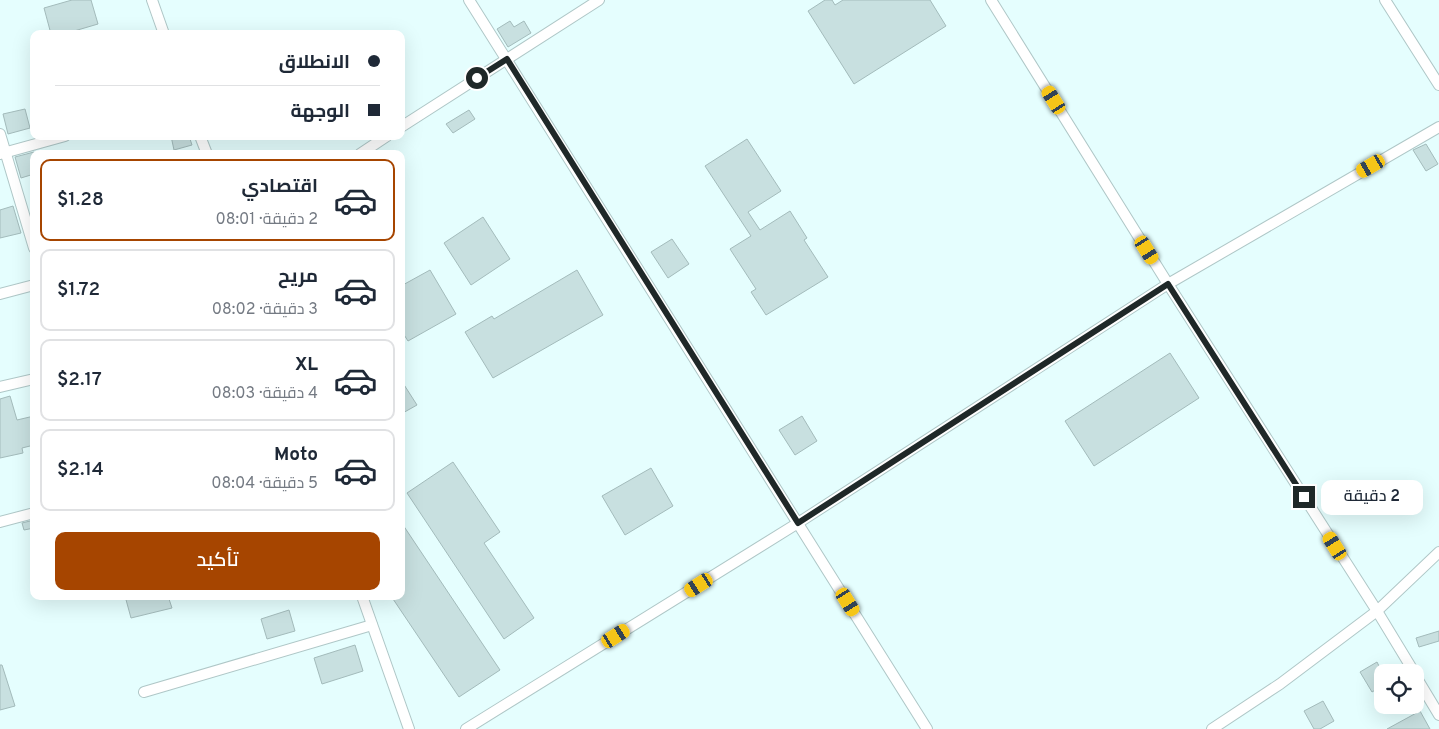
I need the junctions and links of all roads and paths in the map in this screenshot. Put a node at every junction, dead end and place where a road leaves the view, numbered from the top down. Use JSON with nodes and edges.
{"nodes":[{"id":1,"x":152,"y":0,"type":"edge"},
{"id":2,"x":469,"y":0,"type":"edge"},
{"id":3,"x":599,"y":0,"type":"edge"},
{"id":4,"x":991,"y":0,"type":"edge"},
{"id":5,"x":1384,"y":0,"type":"edge"},
{"id":6,"x":163,"y":30,"type":"edge"},
{"id":7,"x":507,"y":59,"type":"junction"},
{"id":8,"x":1439,"y":85,"type":"edge"},
{"id":9,"x":405,"y":124,"type":"edge"},
{"id":10,"x":1439,"y":127,"type":"edge"},
{"id":11,"x":0,"y":134,"type":"edge"},
{"id":12,"x":50,"y":140,"type":"edge"},
{"id":13,"x":381,"y":140,"type":"edge"},
{"id":14,"x":366,"y":150,"type":"edge"},
{"id":15,"x":3,"y":153,"type":"edge"},
{"id":16,"x":30,"y":236,"type":"edge"},
{"id":17,"x":1168,"y":284,"type":"junction"},
{"id":18,"x":30,"y":285,"type":"edge"},
{"id":19,"x":0,"y":294,"type":"edge"},
{"id":20,"x":30,"y":380,"type":"edge"},
{"id":21,"x":0,"y":387,"type":"edge"},
{"id":22,"x":30,"y":513,"type":"edge"},
{"id":23,"x":0,"y":522,"type":"edge"},
{"id":24,"x":798,"y":523,"type":"junction"},
{"id":25,"x":1439,"y":552,"type":"edge"},
{"id":26,"x":363,"y":600,"type":"edge"},
{"id":27,"x":1377,"y":611,"type":"junction"},
{"id":28,"x":372,"y":625,"type":"junction"},
{"id":29,"x":1408,"y":664,"type":"edge"},
{"id":30,"x":1424,"y":690,"type":"edge"},
{"id":31,"x":144,"y":692,"type":"dead end"},
{"id":32,"x":1439,"y":714,"type":"edge"},
{"id":33,"x":409,"y":729,"type":"edge"},
{"id":34,"x":466,"y":729,"type":"edge"},
{"id":35,"x":927,"y":729,"type":"edge"},
{"id":36,"x":1212,"y":729,"type":"edge"}],
"edges":[{"from":1,"to":6,"type":"street"},
{"from":2,"to":7,"type":"street"},
{"from":3,"to":7,"type":"street"},
{"from":4,"to":17,"type":"street"},
{"from":5,"to":8,"type":"street"},
{"from":7,"to":9,"type":"street"},
{"from":7,"to":24,"type":"street"},
{"from":10,"to":17,"type":"street"},
{"from":11,"to":15,"type":"street"},
{"from":12,"to":15,"type":"street"},
{"from":13,"to":14,"type":"street"},
{"from":15,"to":16,"type":"street"},
{"from":17,"to":24,"type":"street"},
{"from":17,"to":27,"type":"street"},
{"from":18,"to":19,"type":"street"},
{"from":20,"to":21,"type":"street"},
{"from":22,"to":23,"type":"street"},
{"from":24,"to":34,"type":"street"},
{"from":24,"to":35,"type":"street"},
{"from":25,"to":27,"type":"street"},
{"from":26,"to":28,"type":"street"},
{"from":27,"to":29,"type":"street"},
{"from":27,"to":36,"type":"street"},
{"from":28,"to":31,"type":"street"},
{"from":28,"to":33,"type":"street"},
{"from":30,"to":32,"type":"street"}]}
